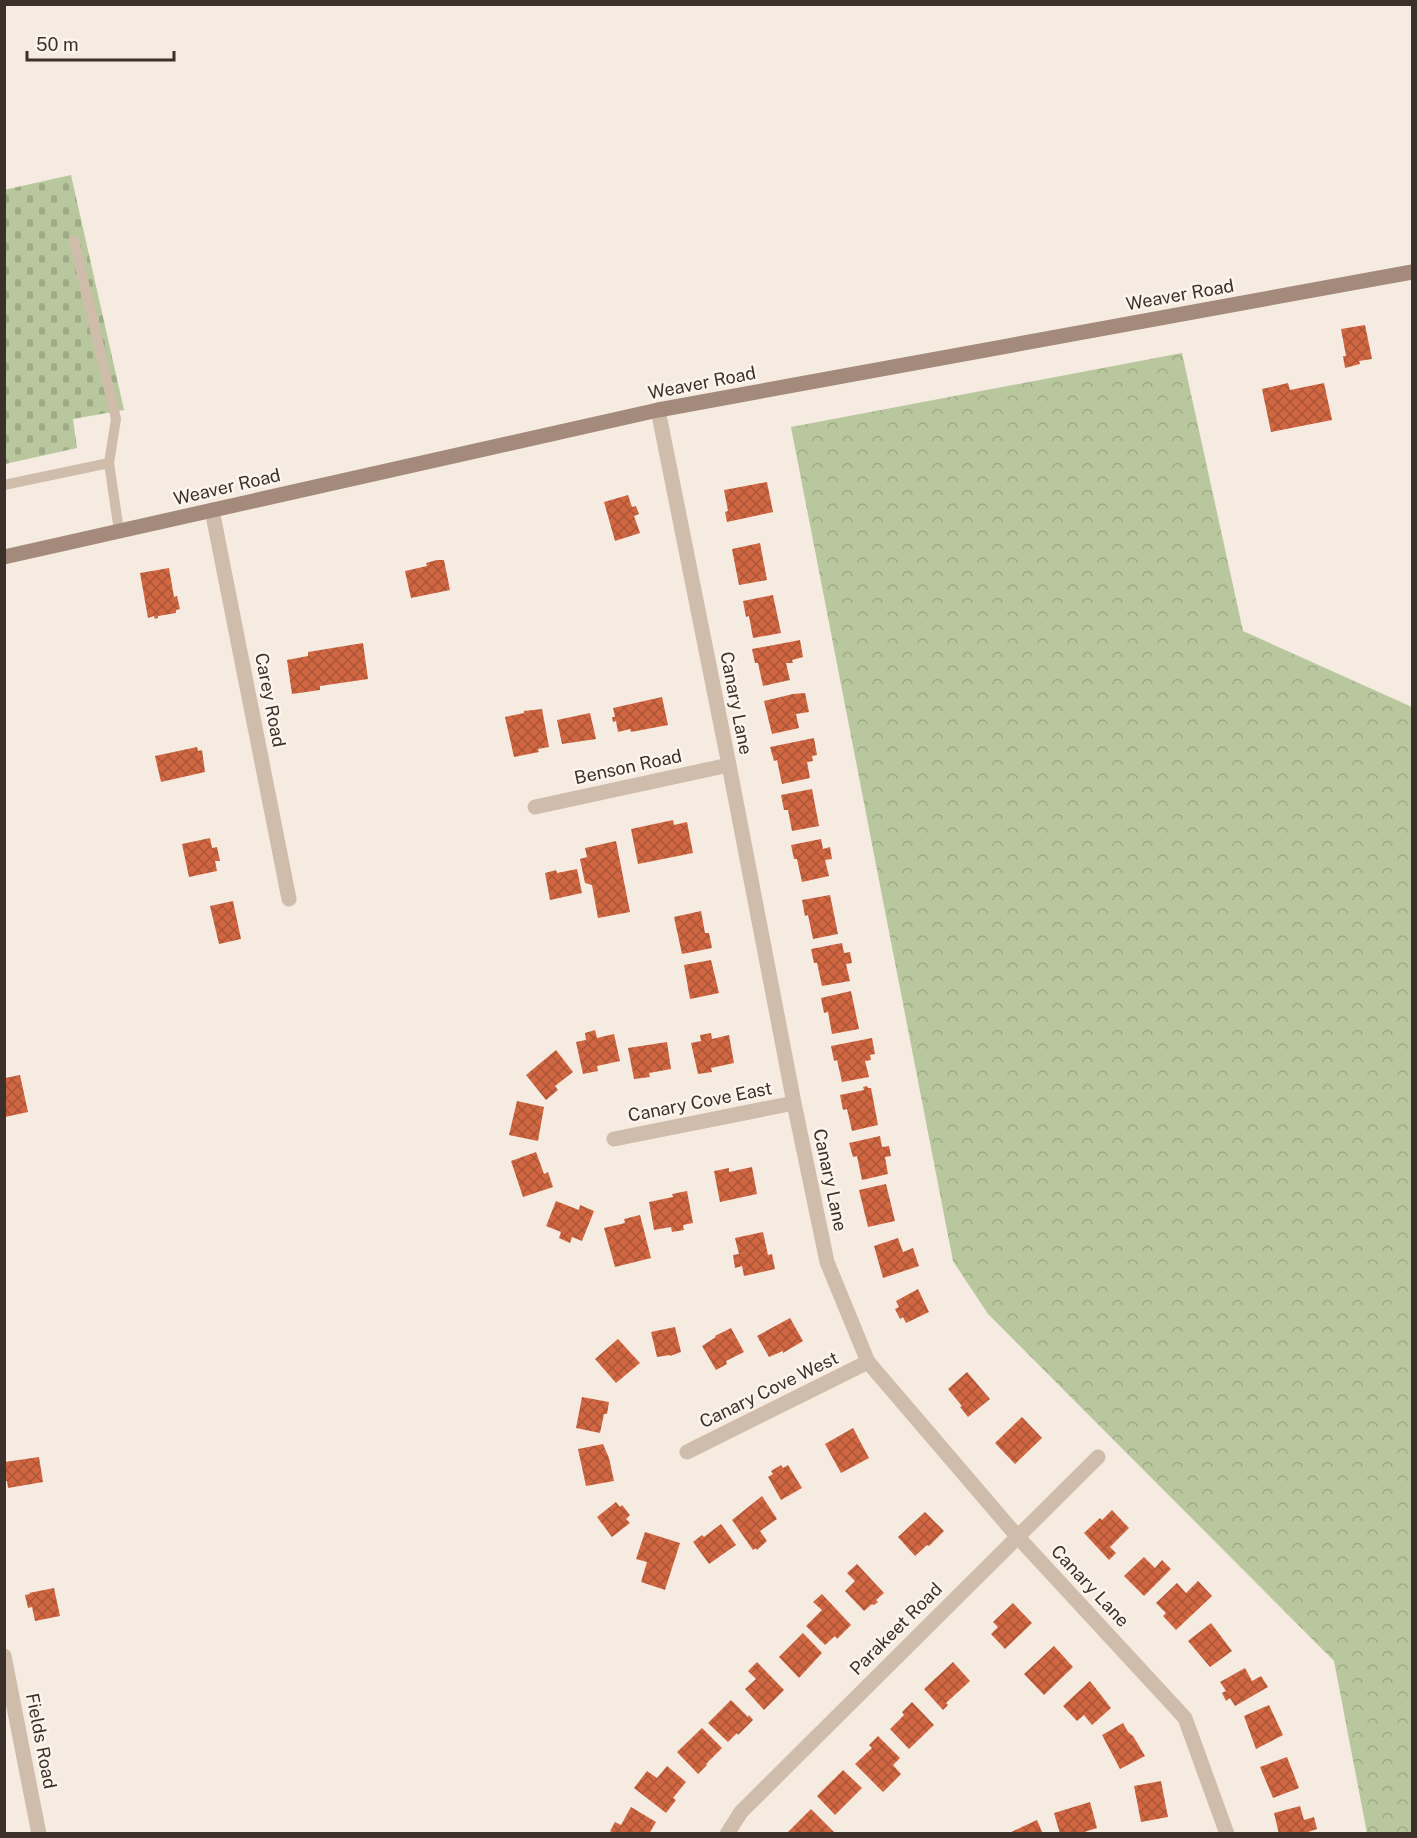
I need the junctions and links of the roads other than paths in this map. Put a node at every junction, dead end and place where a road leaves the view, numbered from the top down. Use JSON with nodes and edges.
{"nodes":[{"id":1,"x":74,"y":241,"type":"dead end"},
{"id":2,"x":1413,"y":272,"type":"edge"},
{"id":3,"x":658,"y":410,"type":"junction"},
{"id":4,"x":109,"y":463,"type":"junction"},
{"id":5,"x":4,"y":485,"type":"edge"},
{"id":6,"x":212,"y":510,"type":"junction"},
{"id":7,"x":119,"y":531,"type":"junction"},
{"id":8,"x":4,"y":557,"type":"edge"},
{"id":9,"x":729,"y":765,"type":"junction"},
{"id":10,"x":535,"y":807,"type":"dead end"},
{"id":11,"x":289,"y":898,"type":"dead end"},
{"id":12,"x":794,"y":1103,"type":"junction"},
{"id":13,"x":614,"y":1139,"type":"dead end"},
{"id":14,"x":868,"y":1362,"type":"junction"},
{"id":15,"x":687,"y":1452,"type":"dead end"},
{"id":16,"x":1098,"y":1457,"type":"dead end"},
{"id":17,"x":1017,"y":1536,"type":"junction"},
{"id":18,"x":4,"y":1656,"type":"edge"},
{"id":19,"x":39,"y":1833,"type":"edge"},
{"id":20,"x":727,"y":1833,"type":"edge"},
{"id":21,"x":1227,"y":1833,"type":"edge"}],
"edges":[{"from":1,"to":4,"type":"lane"},
{"from":2,"to":3,"type":"main road","name":"Weaver Road"},
{"from":3,"to":6,"type":"main road","name":"Weaver Road"},
{"from":3,"to":9,"type":"street","name":"Canary Lane"},
{"from":4,"to":5,"type":"lane"},
{"from":4,"to":7,"type":"lane"},
{"from":6,"to":7,"type":"main road","name":"Weaver Road"},
{"from":6,"to":11,"type":"street","name":"Carey Road"},
{"from":7,"to":8,"type":"main road","name":"Weaver Road"},
{"from":9,"to":10,"type":"street","name":"Benson Road"},
{"from":9,"to":12,"type":"street","name":"Canary Lane"},
{"from":12,"to":13,"type":"street","name":"Canary Cove East"},
{"from":12,"to":14,"type":"street","name":"Canary Lane"},
{"from":14,"to":15,"type":"street","name":"Canary Cove West"},
{"from":14,"to":17,"type":"street","name":"Canary Lane"},
{"from":16,"to":17,"type":"street","name":"Parakeet Road"},
{"from":17,"to":20,"type":"street","name":"Parakeet Road"},
{"from":17,"to":21,"type":"street","name":"Canary Lane"},
{"from":18,"to":19,"type":"street","name":"Fields Road"}]}
